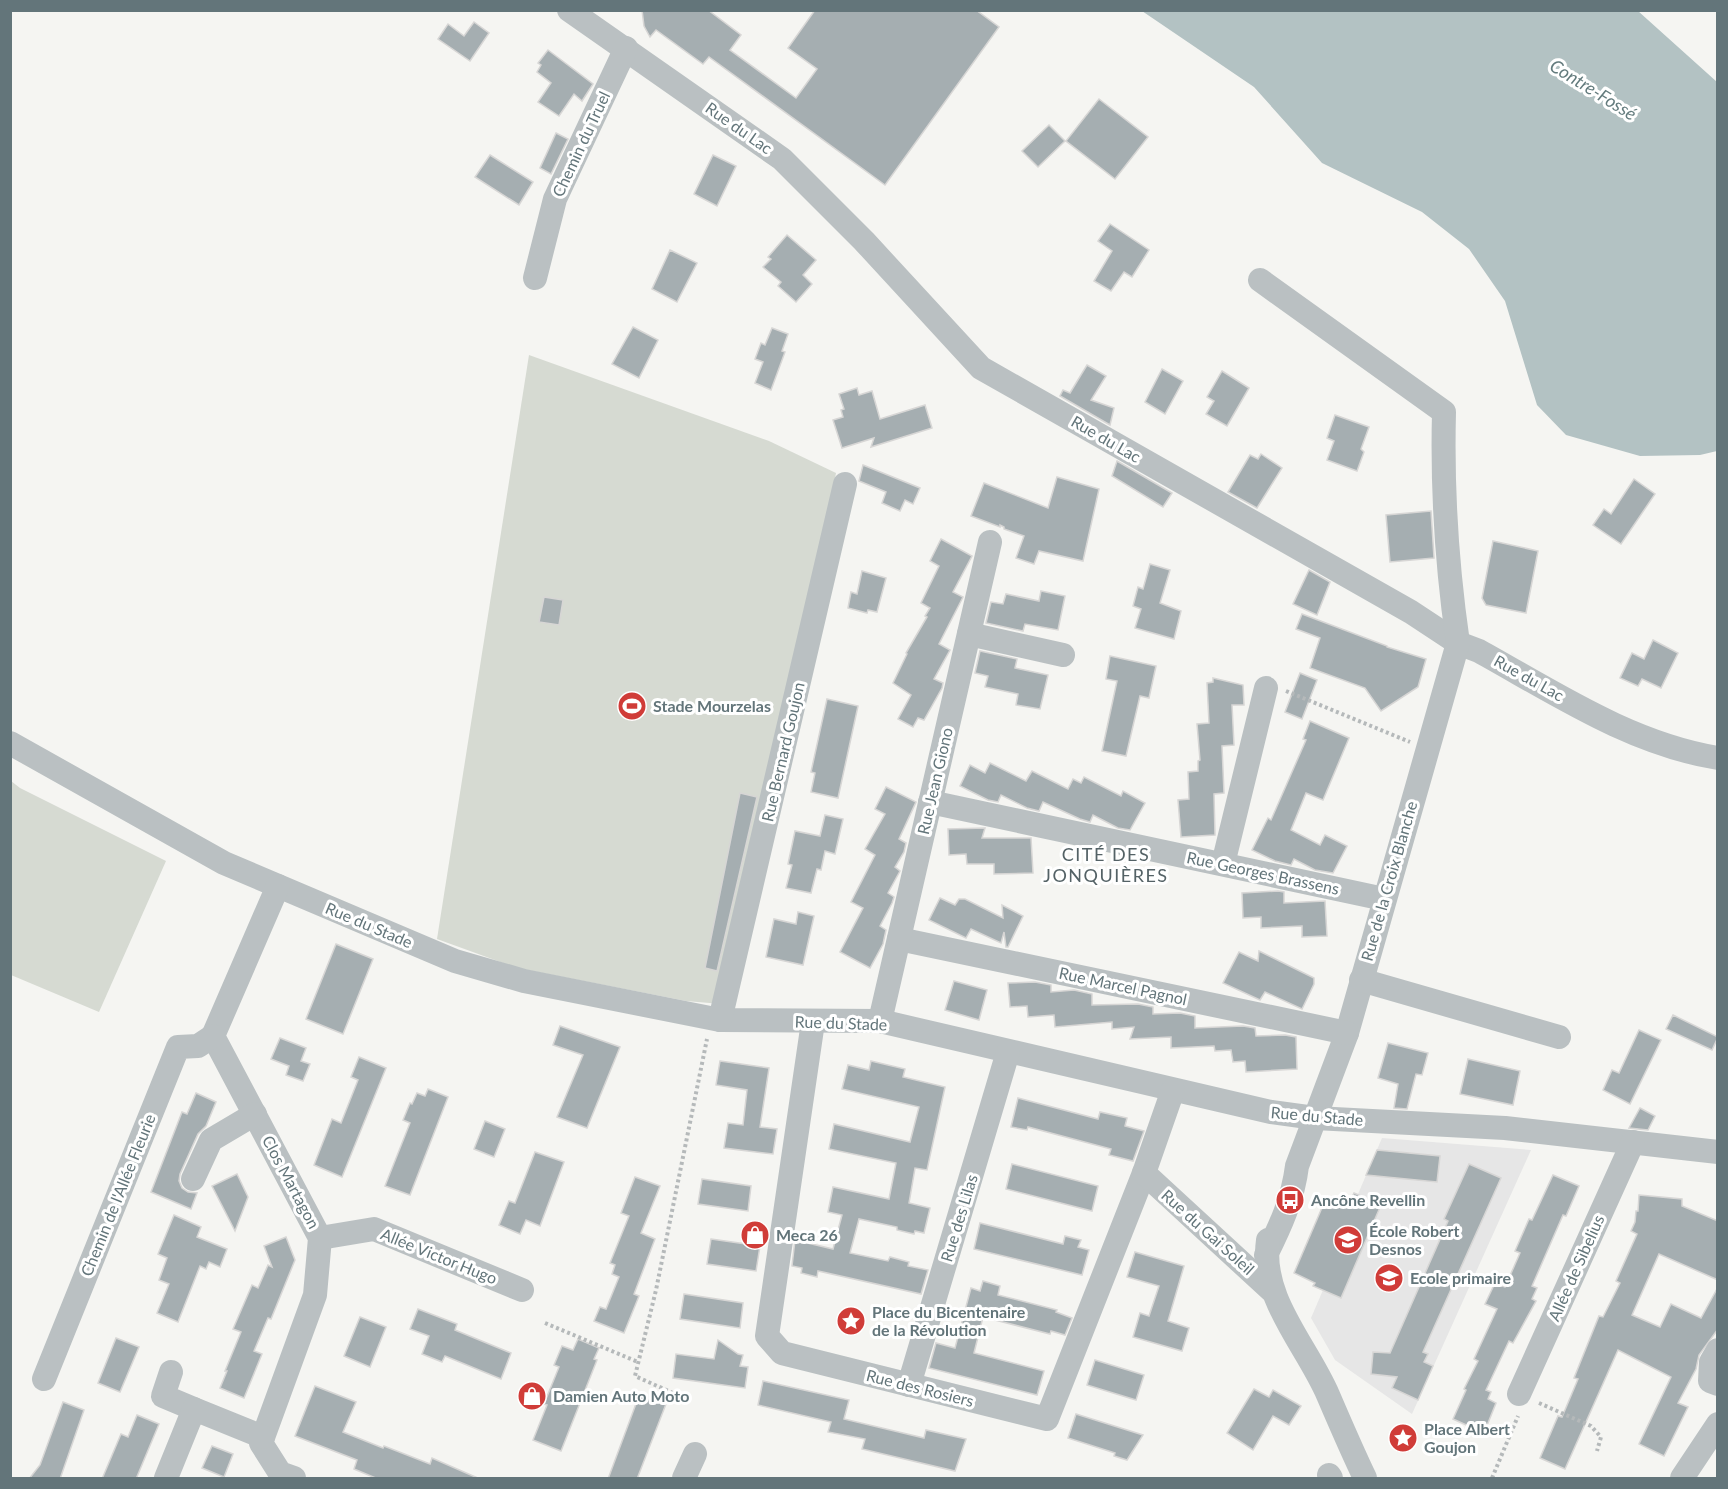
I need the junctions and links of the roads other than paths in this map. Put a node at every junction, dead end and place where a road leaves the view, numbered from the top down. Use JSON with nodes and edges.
{"nodes":[{"id":1,"x":569,"y":10,"type":"edge"},
{"id":2,"x":626,"y":48,"type":"junction"},
{"id":3,"x":535,"y":278,"type":"dead end"},
{"id":4,"x":1260,"y":280,"type":"dead end"},
{"id":5,"x":846,"y":484,"type":"dead end"},
{"id":6,"x":990,"y":542,"type":"dead end"},
{"id":7,"x":969,"y":634,"type":"junction"},
{"id":8,"x":1458,"y":643,"type":"junction"},
{"id":9,"x":1063,"y":655,"type":"dead end"},
{"id":10,"x":1266,"y":688,"type":"road end"},
{"id":11,"x":10,"y":743,"type":"edge"},
{"id":12,"x":1718,"y":758,"type":"edge"},
{"id":13,"x":930,"y":802,"type":"junction"},
{"id":14,"x":1223,"y":864,"type":"junction"},
{"id":15,"x":278,"y":886,"type":"junction"},
{"id":16,"x":1384,"y":899,"type":"junction"},
{"id":17,"x":899,"y":939,"type":"junction"},
{"id":18,"x":1361,"y":980,"type":"junction"},
{"id":19,"x":716,"y":1019,"type":"junction"},
{"id":20,"x":880,"y":1021,"type":"junction"},
{"id":21,"x":813,"y":1022,"type":"junction"},
{"id":22,"x":1347,"y":1033,"type":"junction"},
{"id":23,"x":213,"y":1036,"type":"junction"},
{"id":24,"x":1559,"y":1037,"type":"dead end"},
{"id":25,"x":1008,"y":1052,"type":"junction"},
{"id":26,"x":1173,"y":1090,"type":"junction"},
{"id":27,"x":255,"y":1114,"type":"junction"},
{"id":28,"x":1315,"y":1118,"type":"junction"},
{"id":29,"x":1633,"y":1142,"type":"junction"},
{"id":30,"x":1718,"y":1152,"type":"edge"},
{"id":31,"x":1144,"y":1173,"type":"junction"},
{"id":32,"x":193,"y":1179,"type":"dead end"},
{"id":33,"x":320,"y":1238,"type":"junction"},
{"id":34,"x":522,"y":1290,"type":"dead end"},
{"id":35,"x":1271,"y":1290,"type":"junction"},
{"id":36,"x":1718,"y":1350,"type":"edge"},
{"id":37,"x":171,"y":1372,"type":"dead end"},
{"id":38,"x":44,"y":1379,"type":"dead end"},
{"id":39,"x":1718,"y":1384,"type":"edge"},
{"id":40,"x":909,"y":1385,"type":"junction"},
{"id":41,"x":1520,"y":1394,"type":"road end"},
{"id":42,"x":194,"y":1409,"type":"junction"},
{"id":43,"x":1718,"y":1424,"type":"edge"},
{"id":44,"x":263,"y":1437,"type":"junction"},
{"id":45,"x":695,"y":1454,"type":"dead end"},
{"id":46,"x":166,"y":1479,"type":"edge"},
{"id":47,"x":294,"y":1479,"type":"edge"},
{"id":48,"x":684,"y":1479,"type":"edge"},
{"id":49,"x":1365,"y":1479,"type":"edge"},
{"id":50,"x":1682,"y":1479,"type":"edge"}],
"edges":[{"from":1,"to":2,"type":"street","name":"Rue du Lac"},
{"from":2,"to":3,"type":"street","name":"Chemin du Truel"},
{"from":2,"to":8,"type":"street","name":"Rue du Lac"},
{"from":4,"to":8,"type":"street"},
{"from":5,"to":19,"type":"street","name":"Rue Bernard Goujon"},
{"from":6,"to":7,"type":"street","name":"Rue Jean Giono"},
{"from":7,"to":9,"type":"street"},
{"from":7,"to":13,"type":"street","name":"Rue Jean Giono"},
{"from":8,"to":12,"type":"street","name":"Rue du Lac"},
{"from":8,"to":16,"type":"street","name":"Rue de la Croix Blanche"},
{"from":10,"to":14,"type":"street"},
{"from":11,"to":15,"type":"street","name":"Rue du Stade"},
{"from":13,"to":14,"type":"street","name":"Rue Georges Brassens"},
{"from":13,"to":17,"type":"street","name":"Rue Jean Giono"},
{"from":14,"to":16,"type":"street","name":"Rue Georges Brassens"},
{"from":15,"to":19,"type":"street","name":"Rue du Stade"},
{"from":15,"to":23,"type":"street"},
{"from":16,"to":18,"type":"street","name":"Rue de la Croix Blanche"},
{"from":17,"to":20,"type":"street","name":"Rue Jean Giono"},
{"from":17,"to":22,"type":"street","name":"Rue Marcel Pagnol"},
{"from":18,"to":22,"type":"street","name":"Rue de la Croix Blanche"},
{"from":18,"to":24,"type":"street"},
{"from":19,"to":21,"type":"street","name":"Rue du Stade"},
{"from":20,"to":21,"type":"street","name":"Rue du Stade"},
{"from":20,"to":25,"type":"street","name":"Rue du Stade"},
{"from":21,"to":40,"type":"street","name":"Rue des Rosiers"},
{"from":22,"to":28,"type":"street","name":"Rue de la Croix Blanche"},
{"from":23,"to":27,"type":"street","name":"Clos Martagon"},
{"from":23,"to":38,"type":"street","name":"Chemin de l'Allée Fleurie"},
{"from":25,"to":26,"type":"street","name":"Rue du Stade"},
{"from":25,"to":40,"type":"street","name":"Rue des Lilas"},
{"from":26,"to":28,"type":"street","name":"Rue du Stade"},
{"from":26,"to":31,"type":"street","name":"Rue des Rosiers"},
{"from":27,"to":32,"type":"street"},
{"from":27,"to":33,"type":"street","name":"Clos Martagon"},
{"from":28,"to":29,"type":"street","name":"Rue du Stade"},
{"from":28,"to":35,"type":"street","name":"Rue de la Croix Blanche"},
{"from":29,"to":30,"type":"street","name":"Rue du Stade"},
{"from":29,"to":41,"type":"street","name":"Allée de Sibelius"},
{"from":31,"to":35,"type":"street","name":"Rue du Gai Soleil"},
{"from":31,"to":40,"type":"street","name":"Rue des Rosiers"},
{"from":33,"to":34,"type":"street","name":"Allée Victor Hugo"},
{"from":33,"to":44,"type":"street","name":"Clos Martagon"},
{"from":35,"to":49,"type":"street"},
{"from":36,"to":39,"type":"street"},
{"from":37,"to":42,"type":"street"},
{"from":42,"to":44,"type":"street"},
{"from":42,"to":46,"type":"street"},
{"from":43,"to":50,"type":"street"},
{"from":44,"to":47,"type":"street"},
{"from":45,"to":48,"type":"street"}]}
